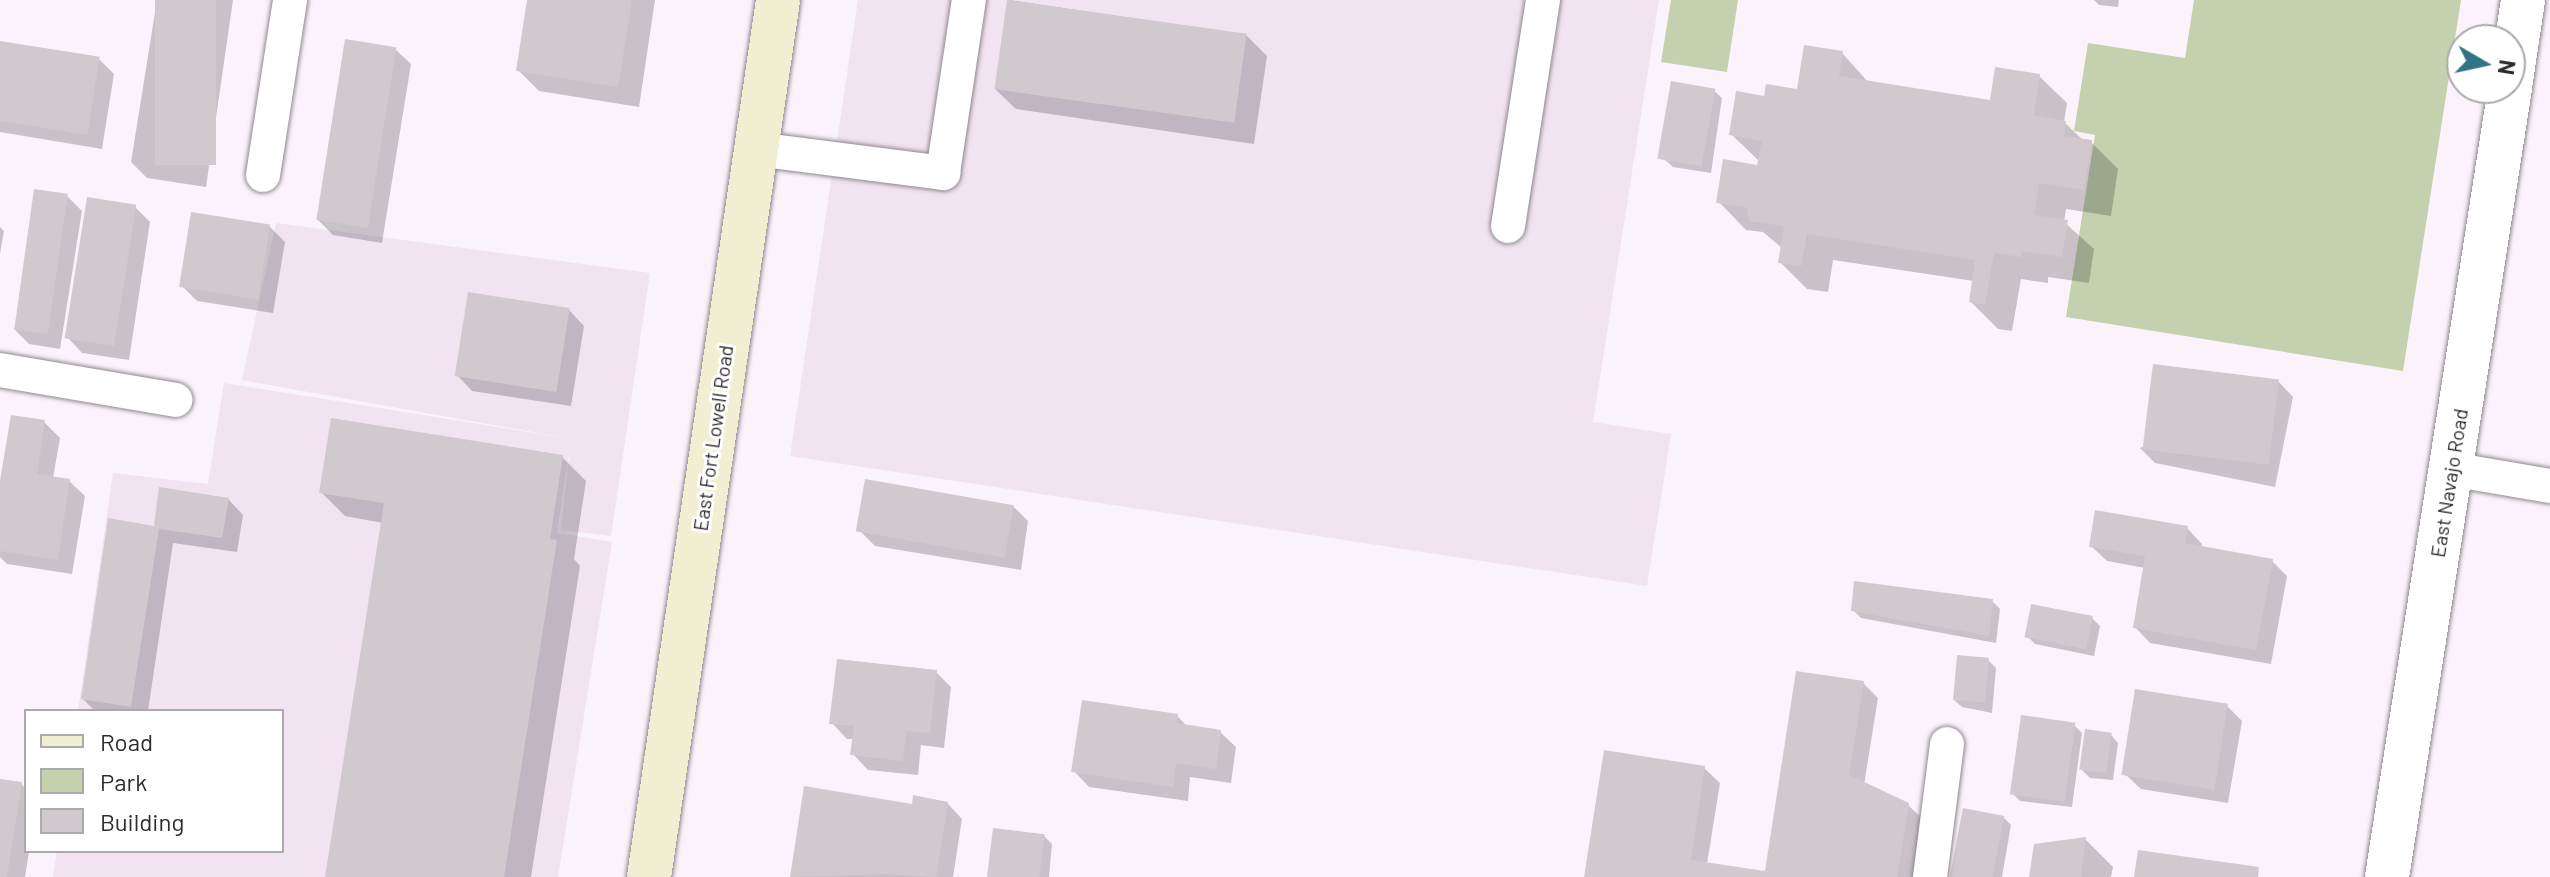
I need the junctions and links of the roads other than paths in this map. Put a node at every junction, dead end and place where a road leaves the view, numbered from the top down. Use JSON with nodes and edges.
{"nodes":[{"id":1,"x":290,"y":0,"type":"edge"},
{"id":2,"x":778,"y":0,"type":"edge"},
{"id":3,"x":969,"y":0,"type":"edge"},
{"id":4,"x":1543,"y":0,"type":"edge"},
{"id":5,"x":2523,"y":0,"type":"edge"},
{"id":6,"x":2519,"y":24,"type":"edge"},
{"id":7,"x":2508,"y":104,"type":"edge"},
{"id":8,"x":756,"y":149,"type":"junction"},
{"id":9,"x":263,"y":175,"type":"dead end"},
{"id":10,"x":1508,"y":226,"type":"dead end"},
{"id":11,"x":0,"y":370,"type":"edge"},
{"id":12,"x":175,"y":400,"type":"dead end"},
{"id":13,"x":2451,"y":469,"type":"junction"},
{"id":14,"x":2550,"y":486,"type":"edge"},
{"id":15,"x":1947,"y":744,"type":"dead end"},
{"id":16,"x":649,"y":877,"type":"edge"},
{"id":17,"x":1930,"y":877,"type":"edge"},
{"id":18,"x":2387,"y":877,"type":"edge"}],
"edges":[{"from":1,"to":9,"type":"lane"},
{"from":2,"to":8,"type":"main road","name":"East Fort Lowell Road"},
{"from":3,"to":8,"type":"lane"},
{"from":4,"to":10,"type":"lane"},
{"from":5,"to":6,"type":"street","name":"East Navajo Road"},
{"from":7,"to":13,"type":"street","name":"East Navajo Road"},
{"from":8,"to":16,"type":"main road","name":"East Fort Lowell Road"},
{"from":11,"to":12,"type":"lane"},
{"from":13,"to":14,"type":"lane"},
{"from":13,"to":18,"type":"street","name":"East Navajo Road"},
{"from":15,"to":17,"type":"lane"}]}
